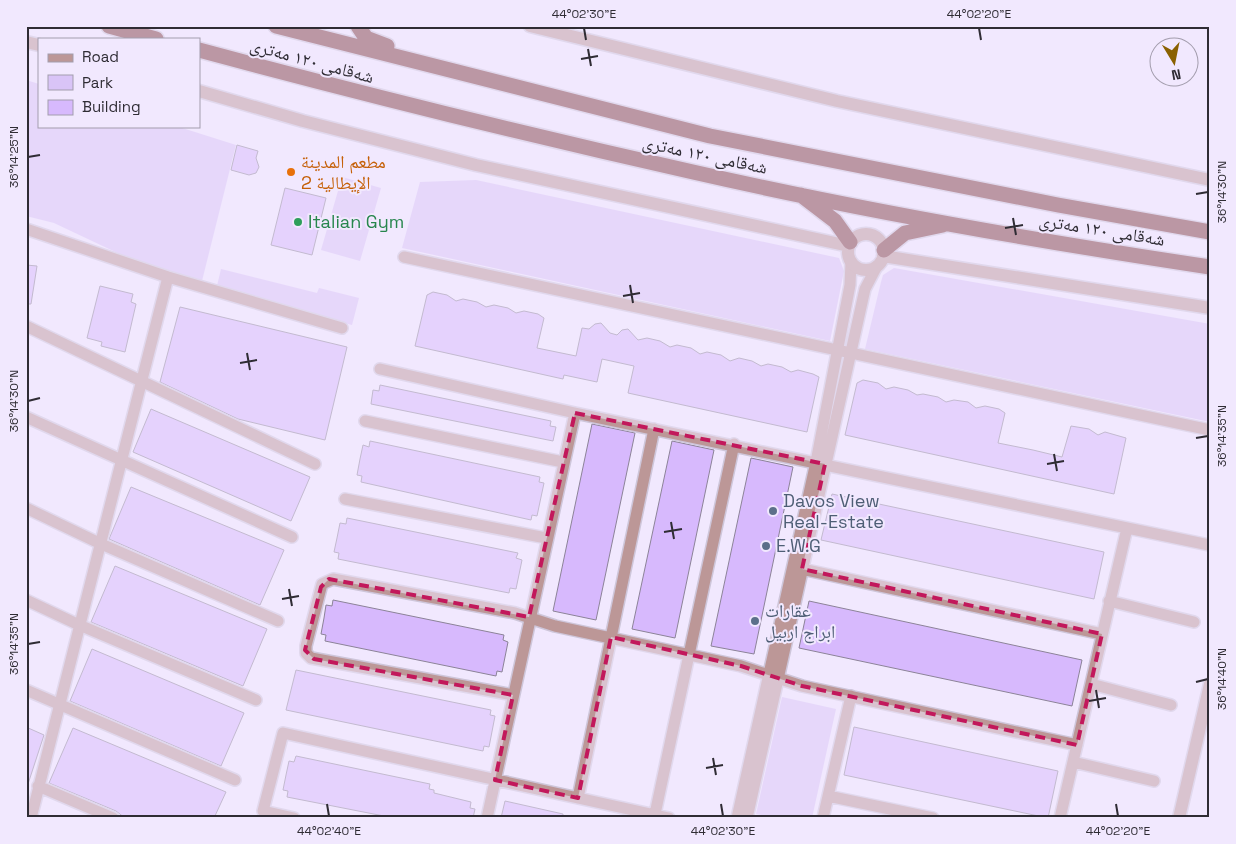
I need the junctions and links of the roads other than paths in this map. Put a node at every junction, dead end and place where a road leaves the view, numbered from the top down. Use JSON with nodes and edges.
{"nodes":[{"id":1,"x":109,"y":26,"type":"edge"},
{"id":2,"x":276,"y":26,"type":"edge"},
{"id":3,"x":307,"y":26,"type":"edge"},
{"id":4,"x":324,"y":26,"type":"edge"},
{"id":5,"x":358,"y":26,"type":"edge"},
{"id":6,"x":530,"y":26,"type":"edge"},
{"id":7,"x":152,"y":38,"type":"edge"},
{"id":8,"x":200,"y":50,"type":"edge"},
{"id":9,"x":461,"y":74,"type":"junction"},
{"id":10,"x":200,"y":91,"type":"edge"},
{"id":11,"x":1210,"y":180,"type":"edge"},
{"id":12,"x":799,"y":194,"type":"junction"},
{"id":13,"x":951,"y":224,"type":"junction"},
{"id":14,"x":26,"y":229,"type":"edge"},
{"id":15,"x":1210,"y":232,"type":"edge"},
{"id":16,"x":849,"y":244,"type":"junction"},
{"id":17,"x":404,"y":257,"type":"dead end"},
{"id":18,"x":881,"y":257,"type":"junction"},
{"id":19,"x":851,"y":262,"type":"junction"},
{"id":20,"x":1210,"y":267,"type":"edge"},
{"id":21,"x":168,"y":277,"type":"junction"},
{"id":22,"x":1210,"y":308,"type":"edge"},
{"id":23,"x":26,"y":326,"type":"edge"},
{"id":24,"x":342,"y":328,"type":"dead end"},
{"id":25,"x":837,"y":350,"type":"junction"},
{"id":26,"x":850,"y":352,"type":"junction"},
{"id":27,"x":380,"y":368,"type":"dead end"},
{"id":28,"x":141,"y":381,"type":"junction"},
{"id":29,"x":575,"y":412,"type":"junction"},
{"id":30,"x":26,"y":417,"type":"edge"},
{"id":31,"x":365,"y":421,"type":"dead end"},
{"id":32,"x":654,"y":429,"type":"junction"},
{"id":33,"x":1210,"y":430,"type":"edge"},
{"id":34,"x":734,"y":444,"type":"junction"},
{"id":35,"x":120,"y":460,"type":"junction"},
{"id":36,"x":563,"y":462,"type":"junction"},
{"id":37,"x":821,"y":463,"type":"junction"},
{"id":38,"x":315,"y":464,"type":"dead end"},
{"id":39,"x":345,"y":499,"type":"dead end"},
{"id":40,"x":26,"y":508,"type":"edge"},
{"id":41,"x":1127,"y":528,"type":"junction"},
{"id":42,"x":292,"y":537,"type":"dead end"},
{"id":43,"x":546,"y":538,"type":"junction"},
{"id":44,"x":99,"y":543,"type":"junction"},
{"id":45,"x":1209,"y":545,"type":"edge"},
{"id":46,"x":802,"y":568,"type":"junction"},
{"id":47,"x":26,"y":600,"type":"edge"},
{"id":48,"x":1109,"y":601,"type":"junction"},
{"id":49,"x":529,"y":617,"type":"junction"},
{"id":50,"x":278,"y":621,"type":"dead end"},
{"id":51,"x":1194,"y":622,"type":"dead end"},
{"id":52,"x":80,"y":625,"type":"junction"},
{"id":53,"x":1102,"y":634,"type":"junction"},
{"id":54,"x":611,"y":637,"type":"junction"},
{"id":55,"x":688,"y":653,"type":"junction"},
{"id":56,"x":772,"y":676,"type":"junction"},
{"id":57,"x":1091,"y":684,"type":"junction"},
{"id":58,"x":1210,"y":684,"type":"edge"},
{"id":59,"x":26,"y":690,"type":"edge"},
{"id":60,"x":513,"y":695,"type":"junction"},
{"id":61,"x":851,"y":696,"type":"junction"},
{"id":62,"x":256,"y":700,"type":"dead end"},
{"id":63,"x":1171,"y":705,"type":"dead end"},
{"id":64,"x":60,"y":706,"type":"junction"},
{"id":65,"x":1077,"y":745,"type":"junction"},
{"id":66,"x":1073,"y":762,"type":"junction"},
{"id":67,"x":235,"y":780,"type":"dead end"},
{"id":68,"x":495,"y":780,"type":"junction"},
{"id":69,"x":1154,"y":781,"type":"dead end"},
{"id":70,"x":38,"y":786,"type":"junction"},
{"id":71,"x":828,"y":796,"type":"junction"},
{"id":72,"x":578,"y":798,"type":"junction"},
{"id":73,"x":655,"y":814,"type":"junction"},
{"id":74,"x":30,"y":818,"type":"edge"},
{"id":75,"x":113,"y":818,"type":"edge"},
{"id":76,"x":294,"y":818,"type":"edge"},
{"id":77,"x":487,"y":818,"type":"edge"},
{"id":78,"x":669,"y":818,"type":"edge"},
{"id":79,"x":737,"y":818,"type":"edge"},
{"id":80,"x":748,"y":818,"type":"edge"},
{"id":81,"x":823,"y":818,"type":"edge"},
{"id":82,"x":934,"y":818,"type":"edge"},
{"id":83,"x":1060,"y":818,"type":"edge"},
{"id":84,"x":1179,"y":818,"type":"edge"}],
"edges":[{"from":1,"to":7,"type":"highway"},
{"from":2,"to":9,"type":"highway","name":"شەقامی ١٢٠ مەتری"},
{"from":3,"to":4,"type":"highway"},
{"from":5,"to":9,"type":"highway"},
{"from":6,"to":11,"type":"street"},
{"from":8,"to":12,"type":"highway","name":"شەقامی ١٢٠ مەتری"},
{"from":9,"to":15,"type":"highway","name":"شەقامی ١٢٠ مەتری"},
{"from":10,"to":16,"type":"street"},
{"from":12,"to":13,"type":"highway","name":"شەقامی ١٢٠ مەتری"},
{"from":12,"to":16,"type":"highway"},
{"from":13,"to":18,"type":"highway"},
{"from":13,"to":20,"type":"highway","name":"شەقامی ١٢٠ مەتری"},
{"from":14,"to":21,"type":"street"},
{"from":16,"to":18,"type":"street"},
{"from":16,"to":19,"type":"street"},
{"from":17,"to":25,"type":"street"},
{"from":18,"to":19,"type":"street"},
{"from":18,"to":22,"type":"street"},
{"from":18,"to":26,"type":"street"},
{"from":19,"to":25,"type":"street"},
{"from":21,"to":24,"type":"street"},
{"from":21,"to":28,"type":"street"},
{"from":23,"to":28,"type":"street"},
{"from":25,"to":26,"type":"street"},
{"from":25,"to":37,"type":"street"},
{"from":26,"to":33,"type":"street"},
{"from":26,"to":37,"type":"street"},
{"from":27,"to":29,"type":"street"},
{"from":28,"to":35,"type":"street"},
{"from":28,"to":38,"type":"street"},
{"from":29,"to":32,"type":"street"},
{"from":29,"to":36,"type":"street"},
{"from":30,"to":35,"type":"street"},
{"from":31,"to":36,"type":"street"},
{"from":32,"to":34,"type":"street"},
{"from":32,"to":54,"type":"street"},
{"from":34,"to":37,"type":"street"},
{"from":34,"to":55,"type":"street"},
{"from":35,"to":42,"type":"street"},
{"from":35,"to":44,"type":"street"},
{"from":36,"to":43,"type":"street"},
{"from":37,"to":41,"type":"street"},
{"from":37,"to":46,"type":"street"},
{"from":37,"to":56,"type":"street"},
{"from":39,"to":43,"type":"street"},
{"from":40,"to":44,"type":"street"},
{"from":41,"to":45,"type":"street"},
{"from":41,"to":48,"type":"street"},
{"from":43,"to":49,"type":"street"},
{"from":44,"to":50,"type":"street"},
{"from":44,"to":52,"type":"street"},
{"from":46,"to":53,"type":"street"},
{"from":46,"to":56,"type":"street"},
{"from":47,"to":52,"type":"street"},
{"from":48,"to":51,"type":"street"},
{"from":48,"to":53,"type":"street"},
{"from":49,"to":54,"type":"street"},
{"from":49,"to":60,"type":"street"},
{"from":49,"to":60,"type":"street"},
{"from":52,"to":62,"type":"street"},
{"from":52,"to":64,"type":"street"},
{"from":53,"to":57,"type":"street"},
{"from":54,"to":55,"type":"street"},
{"from":54,"to":72,"type":"street"},
{"from":55,"to":56,"type":"street"},
{"from":55,"to":73,"type":"street"},
{"from":56,"to":61,"type":"street"},
{"from":56,"to":79,"type":"street"},
{"from":56,"to":80,"type":"street"},
{"from":57,"to":63,"type":"street"},
{"from":57,"to":65,"type":"street"},
{"from":58,"to":84,"type":"street"},
{"from":59,"to":64,"type":"street"},
{"from":60,"to":68,"type":"street"},
{"from":61,"to":65,"type":"street"},
{"from":61,"to":71,"type":"street"},
{"from":64,"to":67,"type":"street"},
{"from":64,"to":70,"type":"street"},
{"from":65,"to":66,"type":"street"},
{"from":66,"to":69,"type":"street"},
{"from":66,"to":83,"type":"street"},
{"from":68,"to":72,"type":"street"},
{"from":68,"to":76,"type":"street"},
{"from":68,"to":77,"type":"street"},
{"from":70,"to":74,"type":"street"},
{"from":70,"to":75,"type":"street"},
{"from":71,"to":81,"type":"street"},
{"from":71,"to":82,"type":"street"},
{"from":72,"to":73,"type":"street"},
{"from":73,"to":78,"type":"street"}]}
